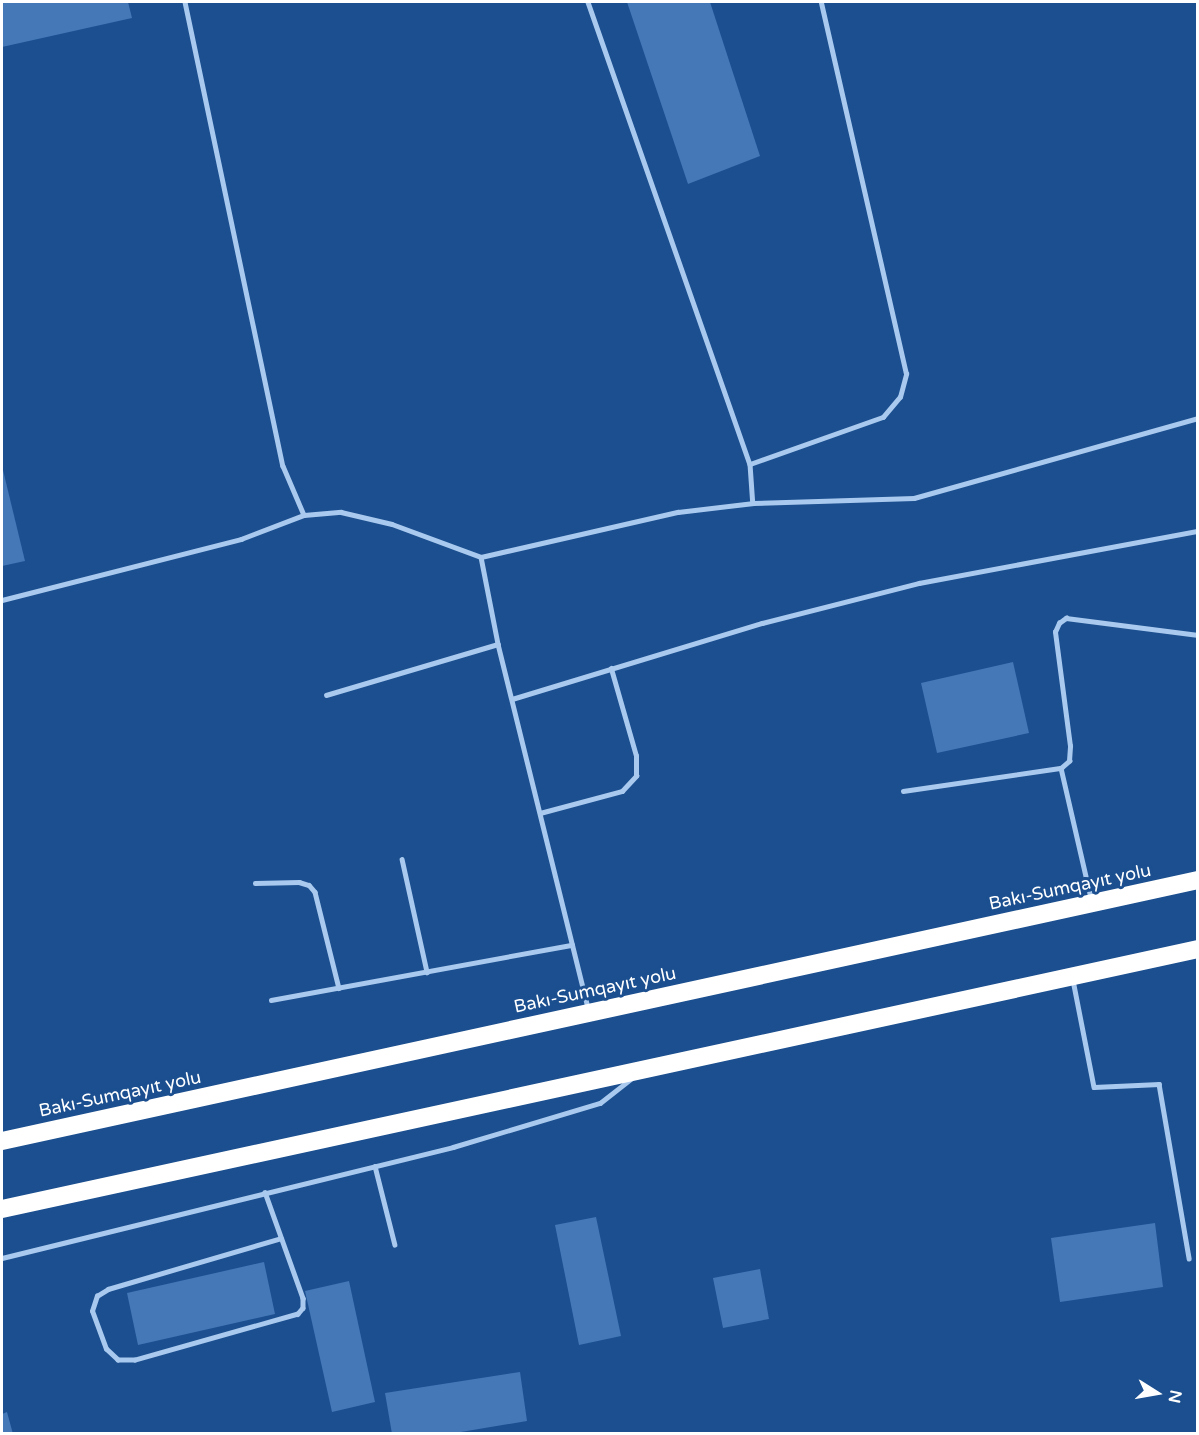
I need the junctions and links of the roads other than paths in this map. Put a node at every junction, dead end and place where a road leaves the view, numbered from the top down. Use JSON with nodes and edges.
{"nodes":[{"id":1,"x":185,"y":2,"type":"edge"},
{"id":2,"x":588,"y":2,"type":"edge"},
{"id":3,"x":821,"y":2,"type":"edge"},
{"id":4,"x":1197,"y":418,"type":"edge"},
{"id":5,"x":750,"y":464,"type":"junction"},
{"id":6,"x":753,"y":503,"type":"junction"},
{"id":7,"x":304,"y":515,"type":"junction"},
{"id":8,"x":1197,"y":531,"type":"edge"},
{"id":9,"x":481,"y":557,"type":"junction"},
{"id":10,"x":2,"y":600,"type":"edge"},
{"id":11,"x":1197,"y":635,"type":"edge"},
{"id":12,"x":498,"y":644,"type":"junction"},
{"id":13,"x":611,"y":669,"type":"junction"},
{"id":14,"x":326,"y":695,"type":"dead end"},
{"id":15,"x":512,"y":699,"type":"junction"},
{"id":16,"x":1061,"y":768,"type":"junction"},
{"id":17,"x":903,"y":791,"type":"dead end"},
{"id":18,"x":540,"y":813,"type":"junction"},
{"id":19,"x":402,"y":859,"type":"dead end"},
{"id":20,"x":1197,"y":880,"type":"edge"},
{"id":21,"x":255,"y":883,"type":"dead end"},
{"id":22,"x":1092,"y":903,"type":"junction"},
{"id":23,"x":572,"y":945,"type":"junction"},
{"id":24,"x":1197,"y":950,"type":"edge"},
{"id":25,"x":427,"y":972,"type":"junction"},
{"id":26,"x":1072,"y":977,"type":"junction"},
{"id":27,"x":339,"y":988,"type":"junction"},
{"id":28,"x":271,"y":1000,"type":"dead end"},
{"id":29,"x":589,"y":1013,"type":"junction"},
{"id":30,"x":642,"y":1071,"type":"junction"},
{"id":31,"x":2,"y":1141,"type":"edge"},
{"id":32,"x":375,"y":1166,"type":"junction"},
{"id":33,"x":265,"y":1192,"type":"junction"},
{"id":34,"x":2,"y":1209,"type":"edge"},
{"id":35,"x":281,"y":1238,"type":"junction"},
{"id":36,"x":395,"y":1245,"type":"dead end"},
{"id":37,"x":2,"y":1258,"type":"edge"},
{"id":38,"x":1190,"y":1258,"type":"dead end"}],
"edges":[{"from":1,"to":7,"type":"lane"},
{"from":2,"to":5,"type":"lane"},
{"from":3,"to":5,"type":"lane"},
{"from":4,"to":6,"type":"lane"},
{"from":5,"to":6,"type":"lane"},
{"from":6,"to":9,"type":"lane"},
{"from":7,"to":9,"type":"lane"},
{"from":7,"to":10,"type":"lane"},
{"from":8,"to":13,"type":"lane"},
{"from":9,"to":12,"type":"lane"},
{"from":11,"to":16,"type":"lane"},
{"from":12,"to":14,"type":"lane"},
{"from":12,"to":15,"type":"lane"},
{"from":13,"to":15,"type":"lane"},
{"from":13,"to":18,"type":"lane"},
{"from":15,"to":18,"type":"lane"},
{"from":16,"to":17,"type":"lane"},
{"from":16,"to":22,"type":"lane"},
{"from":18,"to":23,"type":"lane"},
{"from":19,"to":25,"type":"lane"},
{"from":20,"to":22,"type":"highway","name":"Bakı-Sumqayıt yolu"},
{"from":21,"to":27,"type":"lane"},
{"from":22,"to":29,"type":"highway","name":"Bakı-Sumqayıt yolu"},
{"from":23,"to":25,"type":"lane"},
{"from":23,"to":29,"type":"lane"},
{"from":24,"to":26,"type":"highway"},
{"from":25,"to":27,"type":"lane"},
{"from":26,"to":30,"type":"highway"},
{"from":26,"to":38,"type":"lane"},
{"from":27,"to":28,"type":"lane"},
{"from":29,"to":31,"type":"highway","name":"Bakı-Sumqayıt yolu"},
{"from":30,"to":32,"type":"lane"},
{"from":30,"to":34,"type":"highway"},
{"from":32,"to":33,"type":"lane"},
{"from":32,"to":36,"type":"lane"},
{"from":33,"to":35,"type":"lane"},
{"from":33,"to":37,"type":"lane"},
{"from":35,"to":35,"type":"lane"}]}
